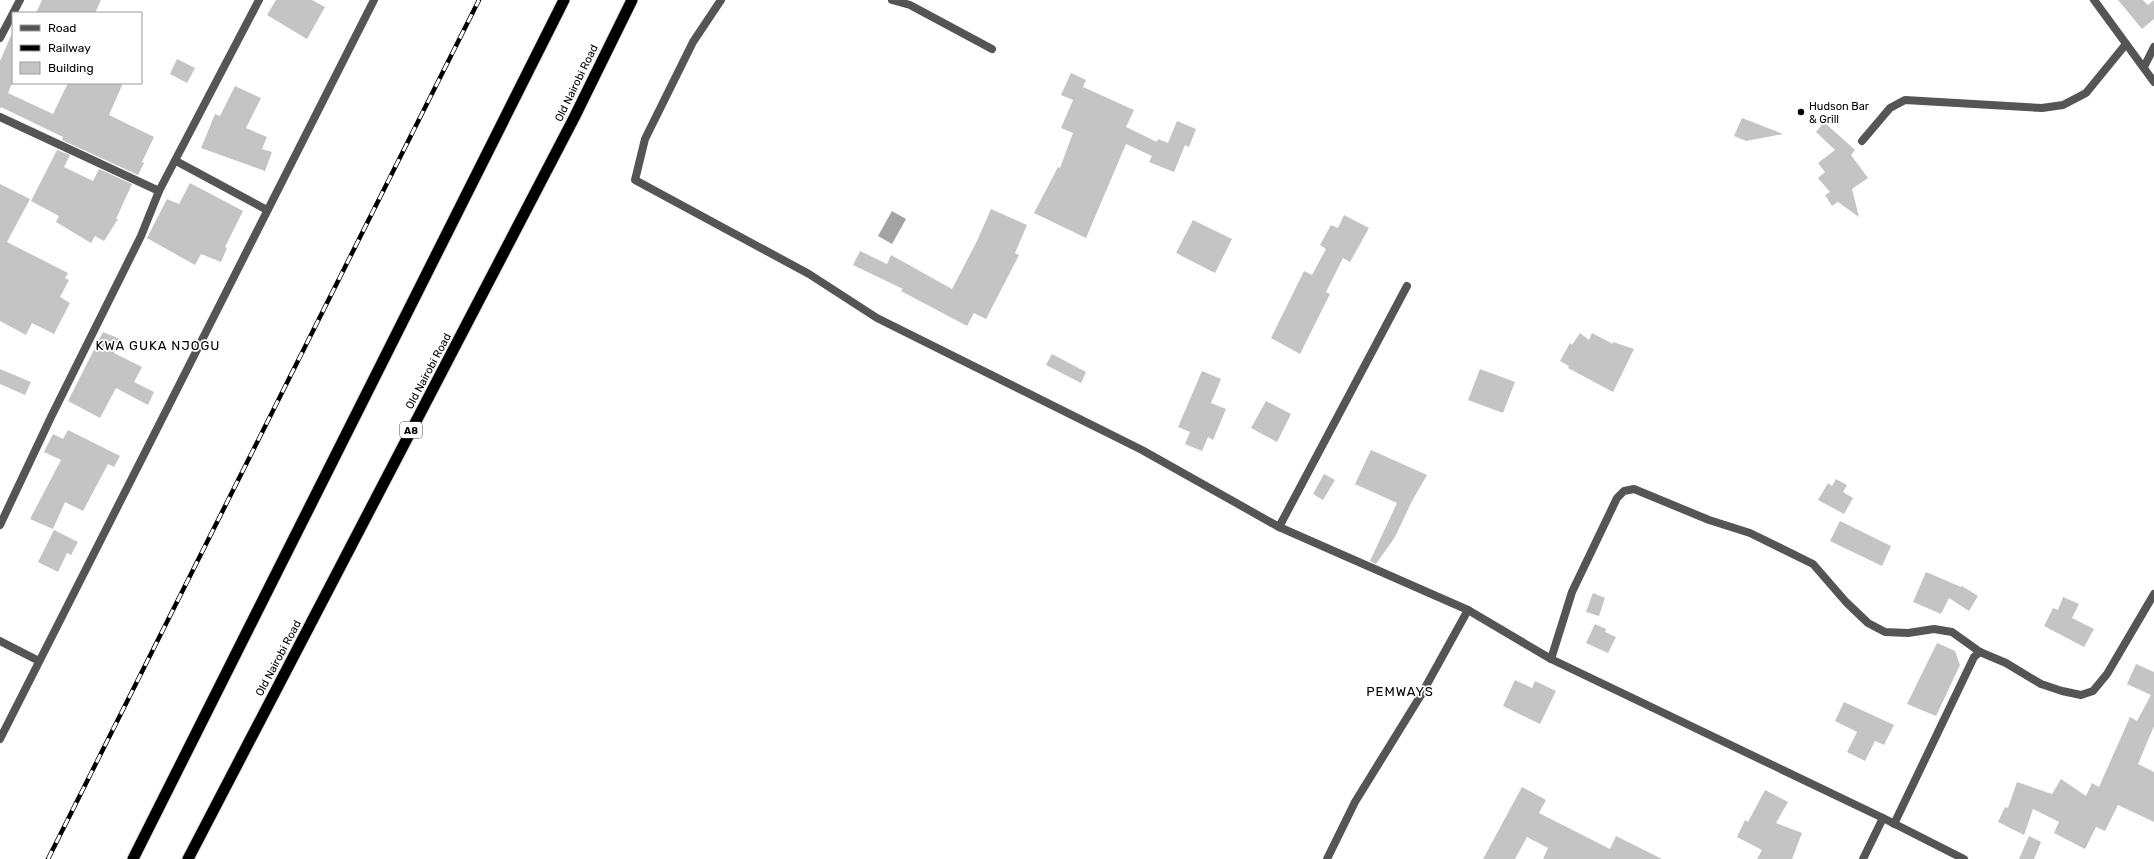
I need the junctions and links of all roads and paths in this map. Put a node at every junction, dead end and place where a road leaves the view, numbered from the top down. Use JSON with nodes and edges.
{"nodes":[{"id":1,"x":20,"y":0,"type":"edge"},
{"id":2,"x":260,"y":0,"type":"edge"},
{"id":3,"x":374,"y":0,"type":"edge"},
{"id":4,"x":564,"y":0,"type":"edge"},
{"id":5,"x":632,"y":0,"type":"edge"},
{"id":6,"x":721,"y":0,"type":"edge"},
{"id":7,"x":892,"y":0,"type":"edge"},
{"id":8,"x":2094,"y":0,"type":"edge"},
{"id":9,"x":14,"y":12,"type":"edge"},
{"id":10,"x":12,"y":15,"type":"edge"},
{"id":11,"x":0,"y":38,"type":"edge"},
{"id":12,"x":2126,"y":44,"type":"junction"},
{"id":13,"x":2154,"y":47,"type":"edge"},
{"id":14,"x":992,"y":49,"type":"dead end"},
{"id":15,"x":2144,"y":67,"type":"junction"},
{"id":16,"x":2154,"y":82,"type":"edge"},
{"id":17,"x":0,"y":117,"type":"edge"},
{"id":18,"x":1862,"y":141,"type":"dead end"},
{"id":19,"x":176,"y":161,"type":"junction"},
{"id":20,"x":159,"y":191,"type":"junction"},
{"id":21,"x":267,"y":210,"type":"junction"},
{"id":22,"x":1407,"y":286,"type":"dead end"},
{"id":23,"x":0,"y":525,"type":"edge"},
{"id":24,"x":1279,"y":527,"type":"junction"},
{"id":25,"x":2154,"y":594,"type":"edge"},
{"id":26,"x":1468,"y":610,"type":"junction"},
{"id":27,"x":0,"y":641,"type":"edge"},
{"id":28,"x":1980,"y":652,"type":"junction"},
{"id":29,"x":1551,"y":659,"type":"junction"},
{"id":30,"x":39,"y":661,"type":"junction"},
{"id":31,"x":0,"y":739,"type":"edge"},
{"id":32,"x":1883,"y":818,"type":"junction"},
{"id":33,"x":1894,"y":824,"type":"junction"},
{"id":34,"x":133,"y":859,"type":"edge"},
{"id":35,"x":188,"y":859,"type":"edge"},
{"id":36,"x":1327,"y":859,"type":"edge"},
{"id":37,"x":1863,"y":859,"type":"edge"},
{"id":38,"x":1964,"y":859,"type":"edge"}],
"edges":[{"from":1,"to":9,"type":"street"},
{"from":2,"to":19,"type":"street"},
{"from":3,"to":21,"type":"street"},
{"from":4,"to":34,"type":"highway"},
{"from":5,"to":35,"type":"highway","name":"Old Nairobi Road","number":"A8"},
{"from":6,"to":24,"type":"street"},
{"from":7,"to":14,"type":"street"},
{"from":8,"to":12,"type":"street"},
{"from":10,"to":11,"type":"street"},
{"from":12,"to":15,"type":"street"},
{"from":12,"to":18,"type":"street"},
{"from":13,"to":15,"type":"street"},
{"from":15,"to":16,"type":"street"},
{"from":17,"to":20,"type":"street"},
{"from":19,"to":20,"type":"street"},
{"from":19,"to":21,"type":"street"},
{"from":20,"to":23,"type":"street"},
{"from":21,"to":30,"type":"street"},
{"from":22,"to":24,"type":"street"},
{"from":24,"to":26,"type":"street"},
{"from":25,"to":28,"type":"street"},
{"from":26,"to":29,"type":"street"},
{"from":26,"to":36,"type":"street"},
{"from":27,"to":30,"type":"street"},
{"from":28,"to":29,"type":"street"},
{"from":28,"to":33,"type":"street"},
{"from":29,"to":32,"type":"street"},
{"from":30,"to":31,"type":"street"},
{"from":32,"to":33,"type":"street"},
{"from":32,"to":37,"type":"street"},
{"from":33,"to":38,"type":"street"}]}
